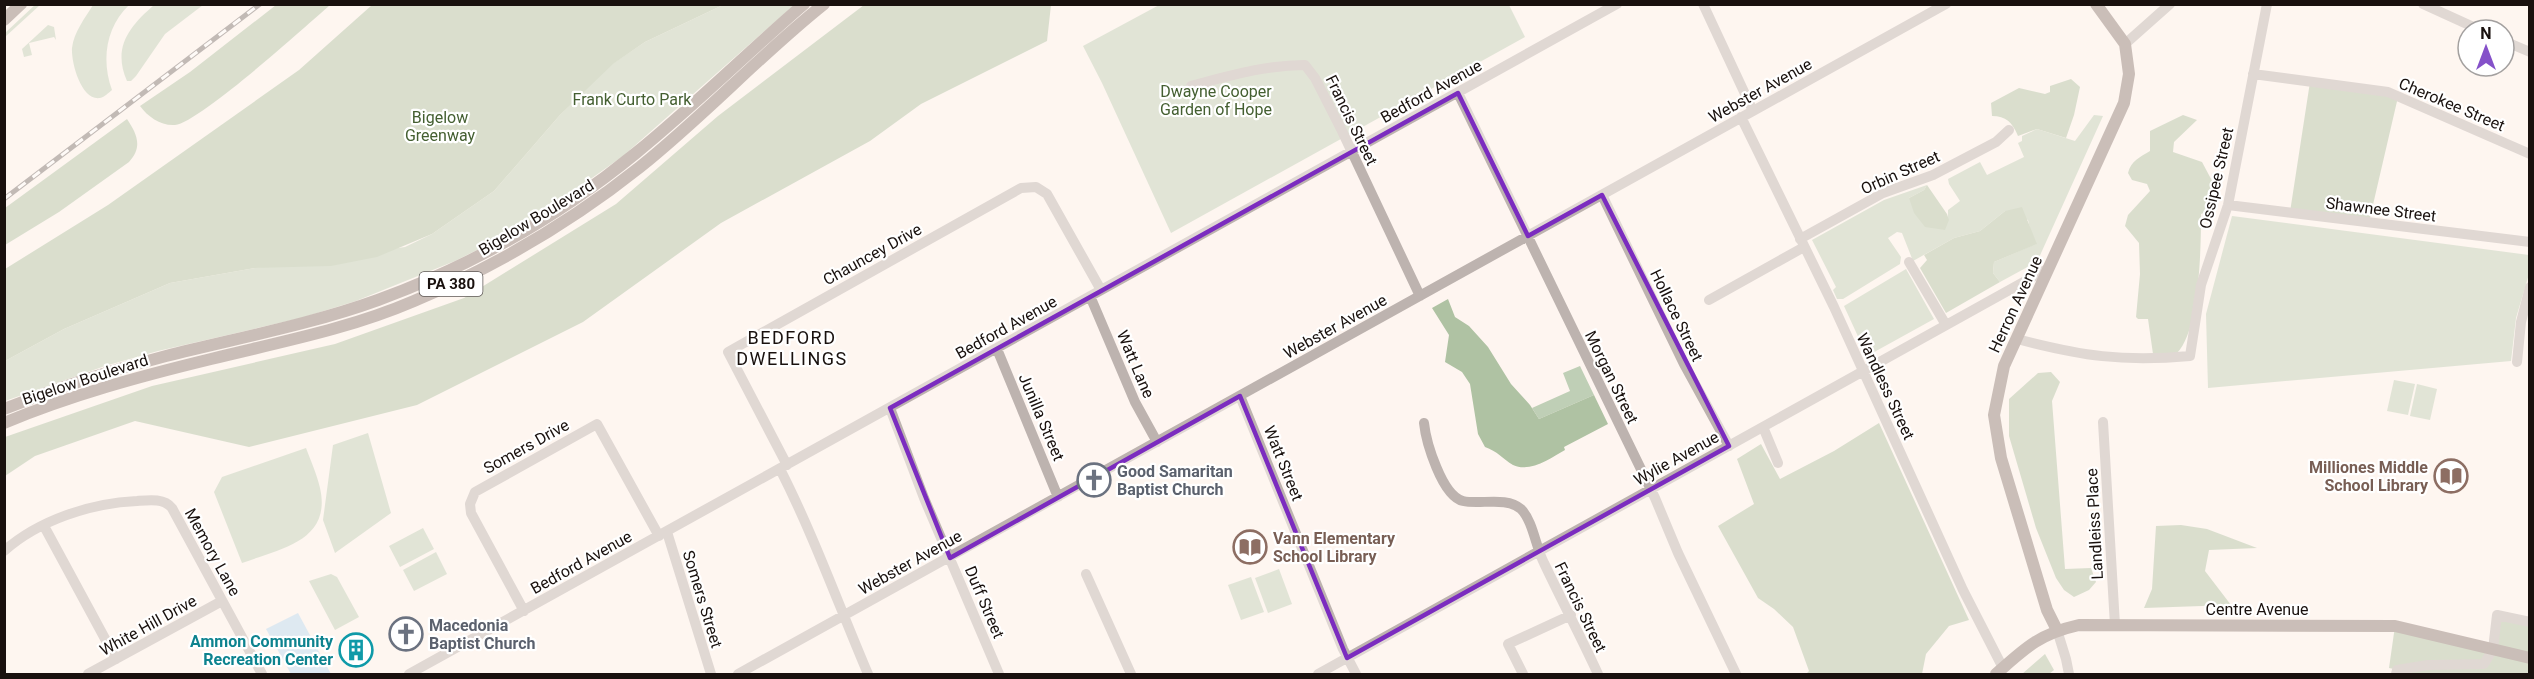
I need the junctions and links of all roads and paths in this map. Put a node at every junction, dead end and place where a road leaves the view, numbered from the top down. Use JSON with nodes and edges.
{"nodes":[{"id":1,"x":21,"y":4,"type":"edge"},
{"id":2,"x":804,"y":4,"type":"edge"},
{"id":3,"x":824,"y":4,"type":"edge"},
{"id":4,"x":1617,"y":4,"type":"edge"},
{"id":5,"x":1703,"y":4,"type":"edge"},
{"id":6,"x":1946,"y":4,"type":"edge"},
{"id":7,"x":2096,"y":4,"type":"edge"},
{"id":8,"x":2170,"y":4,"type":"edge"},
{"id":9,"x":2267,"y":4,"type":"edge"},
{"id":10,"x":2423,"y":4,"type":"edge"},
{"id":11,"x":2456,"y":19,"type":"edge"},
{"id":12,"x":4,"y":20,"type":"edge"},
{"id":13,"x":2125,"y":44,"type":"junction"},
{"id":14,"x":2253,"y":74,"type":"junction"},
{"id":15,"x":1191,"y":86,"type":"dead end"},
{"id":16,"x":1458,"y":93,"type":"junction"},
{"id":17,"x":1753,"y":111,"type":"junction"},
{"id":18,"x":1741,"y":117,"type":"junction"},
{"id":19,"x":2009,"y":130,"type":"dead end"},
{"id":20,"x":1351,"y":152,"type":"junction"},
{"id":21,"x":2529,"y":154,"type":"edge"},
{"id":22,"x":1602,"y":195,"type":"junction"},
{"id":23,"x":2228,"y":205,"type":"junction"},
{"id":24,"x":1528,"y":236,"type":"junction"},
{"id":25,"x":2529,"y":242,"type":"edge"},
{"id":26,"x":1802,"y":243,"type":"junction"},
{"id":27,"x":1910,"y":262,"type":"dead end"},
{"id":28,"x":2049,"y":268,"type":"junction"},
{"id":29,"x":2529,"y":287,"type":"edge"},
{"id":30,"x":1101,"y":290,"type":"junction"},
{"id":31,"x":1090,"y":296,"type":"junction"},
{"id":32,"x":1420,"y":296,"type":"junction"},
{"id":33,"x":1709,"y":300,"type":"dead end"},
{"id":34,"x":1946,"y":325,"type":"junction"},
{"id":35,"x":2017,"y":339,"type":"junction"},
{"id":36,"x":997,"y":349,"type":"junction"},
{"id":37,"x":2517,"y":362,"type":"dead end"},
{"id":38,"x":1862,"y":372,"type":"junction"},
{"id":39,"x":1240,"y":396,"type":"junction"},
{"id":40,"x":890,"y":408,"type":"junction"},
{"id":41,"x":4,"y":409,"type":"edge"},
{"id":42,"x":2103,"y":422,"type":"dead end"},
{"id":43,"x":4,"y":423,"type":"edge"},
{"id":44,"x":1424,"y":423,"type":"dead end"},
{"id":45,"x":1763,"y":427,"type":"junction"},
{"id":46,"x":1157,"y":442,"type":"junction"},
{"id":47,"x":1729,"y":446,"type":"junction"},
{"id":48,"x":1778,"y":463,"type":"dead end"},
{"id":49,"x":784,"y":467,"type":"junction"},
{"id":50,"x":1650,"y":489,"type":"junction"},
{"id":51,"x":1058,"y":496,"type":"junction"},
{"id":52,"x":44,"y":526,"type":"junction"},
{"id":53,"x":663,"y":534,"type":"junction"},
{"id":54,"x":4,"y":551,"type":"edge"},
{"id":55,"x":1539,"y":551,"type":"junction"},
{"id":56,"x":950,"y":558,"type":"junction"},
{"id":57,"x":1086,"y":574,"type":"dead end"},
{"id":58,"x":222,"y":601,"type":"junction"},
{"id":59,"x":524,"y":611,"type":"junction"},
{"id":60,"x":1570,"y":615,"type":"junction"},
{"id":61,"x":843,"y":617,"type":"junction"},
{"id":62,"x":2529,"y":622,"type":"edge"},
{"id":63,"x":2115,"y":625,"type":"junction"},
{"id":64,"x":2057,"y":630,"type":"junction"},
{"id":65,"x":2493,"y":649,"type":"junction"},
{"id":66,"x":1347,"y":658,"type":"junction"},
{"id":67,"x":2529,"y":658,"type":"edge"},
{"id":68,"x":116,"y":659,"type":"junction"},
{"id":69,"x":2000,"y":671,"type":"edge"},
{"id":70,"x":2396,"y":672,"type":"edge"},
{"id":71,"x":88,"y":675,"type":"edge"},
{"id":72,"x":262,"y":675,"type":"edge"},
{"id":73,"x":409,"y":675,"type":"edge"},
{"id":74,"x":711,"y":675,"type":"edge"},
{"id":75,"x":738,"y":675,"type":"edge"},
{"id":76,"x":868,"y":675,"type":"edge"},
{"id":77,"x":999,"y":675,"type":"edge"},
{"id":78,"x":1131,"y":675,"type":"edge"},
{"id":79,"x":1318,"y":675,"type":"edge"},
{"id":80,"x":1356,"y":675,"type":"edge"},
{"id":81,"x":1523,"y":675,"type":"edge"},
{"id":82,"x":1598,"y":675,"type":"edge"},
{"id":83,"x":1736,"y":675,"type":"edge"},
{"id":84,"x":2068,"y":675,"type":"edge"},
{"id":85,"x":2417,"y":675,"type":"edge"}],
"edges":[{"from":1,"to":12,"type":"main road"},
{"from":2,"to":41,"type":"main road","name":"Bigelow Boulevard","number":"PA 380"},
{"from":3,"to":43,"type":"main road","name":"Bigelow Boulevard","number":"PA 380"},
{"from":4,"to":16,"type":"street","name":"Bedford Avenue"},
{"from":5,"to":17,"type":"street"},
{"from":6,"to":17,"type":"street","name":"Webster Avenue"},
{"from":7,"to":13,"type":"main road"},
{"from":8,"to":13,"type":"street"},
{"from":9,"to":14,"type":"street","name":"Ossipee Street"},
{"from":10,"to":11,"type":"street"},
{"from":13,"to":28,"type":"main road","name":"Herron Avenue"},
{"from":14,"to":21,"type":"street","name":"Cherokee Street"},
{"from":14,"to":23,"type":"street","name":"Ossipee Street"},
{"from":15,"to":20,"type":"street","name":"Francis Street"},
{"from":16,"to":20,"type":"street","name":"Bedford Avenue"},
{"from":16,"to":24,"type":"street","name":"Morgan Street"},
{"from":17,"to":18,"type":"street","name":"Webster Avenue"},
{"from":18,"to":22,"type":"street","name":"Webster Avenue"},
{"from":18,"to":26,"type":"street","name":"Wandless Street"},
{"from":19,"to":26,"type":"street","name":"Orbin Street"},
{"from":20,"to":30,"type":"street","name":"Bedford Avenue"},
{"from":20,"to":32,"type":"street","name":"Francis Street"},
{"from":22,"to":24,"type":"street","name":"Webster Avenue"},
{"from":22,"to":47,"type":"street","name":"Hollace Street"},
{"from":23,"to":25,"type":"street","name":"Shawnee Street"},
{"from":23,"to":35,"type":"street","name":"Ossipee Street"},
{"from":24,"to":32,"type":"street","name":"Webster Avenue"},
{"from":24,"to":50,"type":"street","name":"Morgan Street"},
{"from":26,"to":33,"type":"street","name":"Orbin Street"},
{"from":26,"to":38,"type":"street","name":"Wandless Street"},
{"from":27,"to":34,"type":"street"},
{"from":28,"to":34,"type":"street","name":"Wylie Avenue"},
{"from":28,"to":35,"type":"main road","name":"Herron Avenue"},
{"from":29,"to":37,"type":"street"},
{"from":30,"to":31,"type":"street","name":"Bedford Avenue"},
{"from":30,"to":49,"type":"street","name":"Chauncey Drive"},
{"from":31,"to":36,"type":"street","name":"Bedford Avenue"},
{"from":31,"to":46,"type":"street","name":"Watt Lane"},
{"from":32,"to":39,"type":"street","name":"Webster Avenue"},
{"from":34,"to":38,"type":"street","name":"Wylie Avenue"},
{"from":35,"to":64,"type":"main road","name":"Herron Avenue"},
{"from":36,"to":40,"type":"street","name":"Bedford Avenue"},
{"from":36,"to":51,"type":"street","name":"Junilla Street"},
{"from":38,"to":45,"type":"street","name":"Wylie Avenue"},
{"from":38,"to":69,"type":"street","name":"Wandless Street"},
{"from":39,"to":46,"type":"street","name":"Webster Avenue"},
{"from":39,"to":66,"type":"street","name":"Watt Street"},
{"from":40,"to":49,"type":"street","name":"Bedford Avenue"},
{"from":40,"to":56,"type":"street","name":"Duff Street"},
{"from":42,"to":63,"type":"street","name":"Landleiss Place"},
{"from":44,"to":55,"type":"street","name":"Francis Street"},
{"from":45,"to":47,"type":"street","name":"Wylie Avenue"},
{"from":45,"to":48,"type":"street"},
{"from":46,"to":51,"type":"street","name":"Webster Avenue"},
{"from":47,"to":50,"type":"street","name":"Wylie Avenue"},
{"from":49,"to":53,"type":"street","name":"Bedford Avenue"},
{"from":49,"to":61,"type":"street"},
{"from":50,"to":55,"type":"street","name":"Wylie Avenue"},
{"from":50,"to":83,"type":"street","name":"Morgan Street"},
{"from":51,"to":56,"type":"street","name":"Webster Avenue"},
{"from":52,"to":54,"type":"street","name":"Memory Lane"},
{"from":52,"to":58,"type":"street","name":"Memory Lane"},
{"from":52,"to":68,"type":"street"},
{"from":53,"to":59,"type":"street","name":"Bedford Avenue"},
{"from":53,"to":59,"type":"street","name":"Somers Drive"},
{"from":53,"to":74,"type":"street","name":"Somers Street"},
{"from":55,"to":60,"type":"street","name":"Francis Street"},
{"from":55,"to":66,"type":"street","name":"Wylie Avenue"},
{"from":56,"to":61,"type":"street","name":"Webster Avenue"},
{"from":56,"to":77,"type":"street","name":"Duff Street"},
{"from":57,"to":78,"type":"street"},
{"from":58,"to":68,"type":"street","name":"White Hill Drive"},
{"from":58,"to":72,"type":"street","name":"Memory Lane"},
{"from":59,"to":73,"type":"street","name":"Bedford Avenue"},
{"from":60,"to":81,"type":"street"},
{"from":60,"to":82,"type":"street","name":"Francis Street"},
{"from":61,"to":75,"type":"street","name":"Webster Avenue"},
{"from":61,"to":76,"type":"street"},
{"from":62,"to":65,"type":"street"},
{"from":63,"to":64,"type":"main road","name":"Centre Avenue"},
{"from":63,"to":65,"type":"main road","name":"Centre Avenue"},
{"from":64,"to":69,"type":"main road","name":"Centre Avenue"},
{"from":64,"to":84,"type":"street"},
{"from":65,"to":67,"type":"main road","name":"Centre Avenue"},
{"from":65,"to":70,"type":"street"},
{"from":66,"to":79,"type":"street","name":"Wylie Avenue"},
{"from":66,"to":80,"type":"street","name":"Watt Street"},
{"from":68,"to":71,"type":"street","name":"White Hill Drive"},
{"from":70,"to":85,"type":"street"}]}
